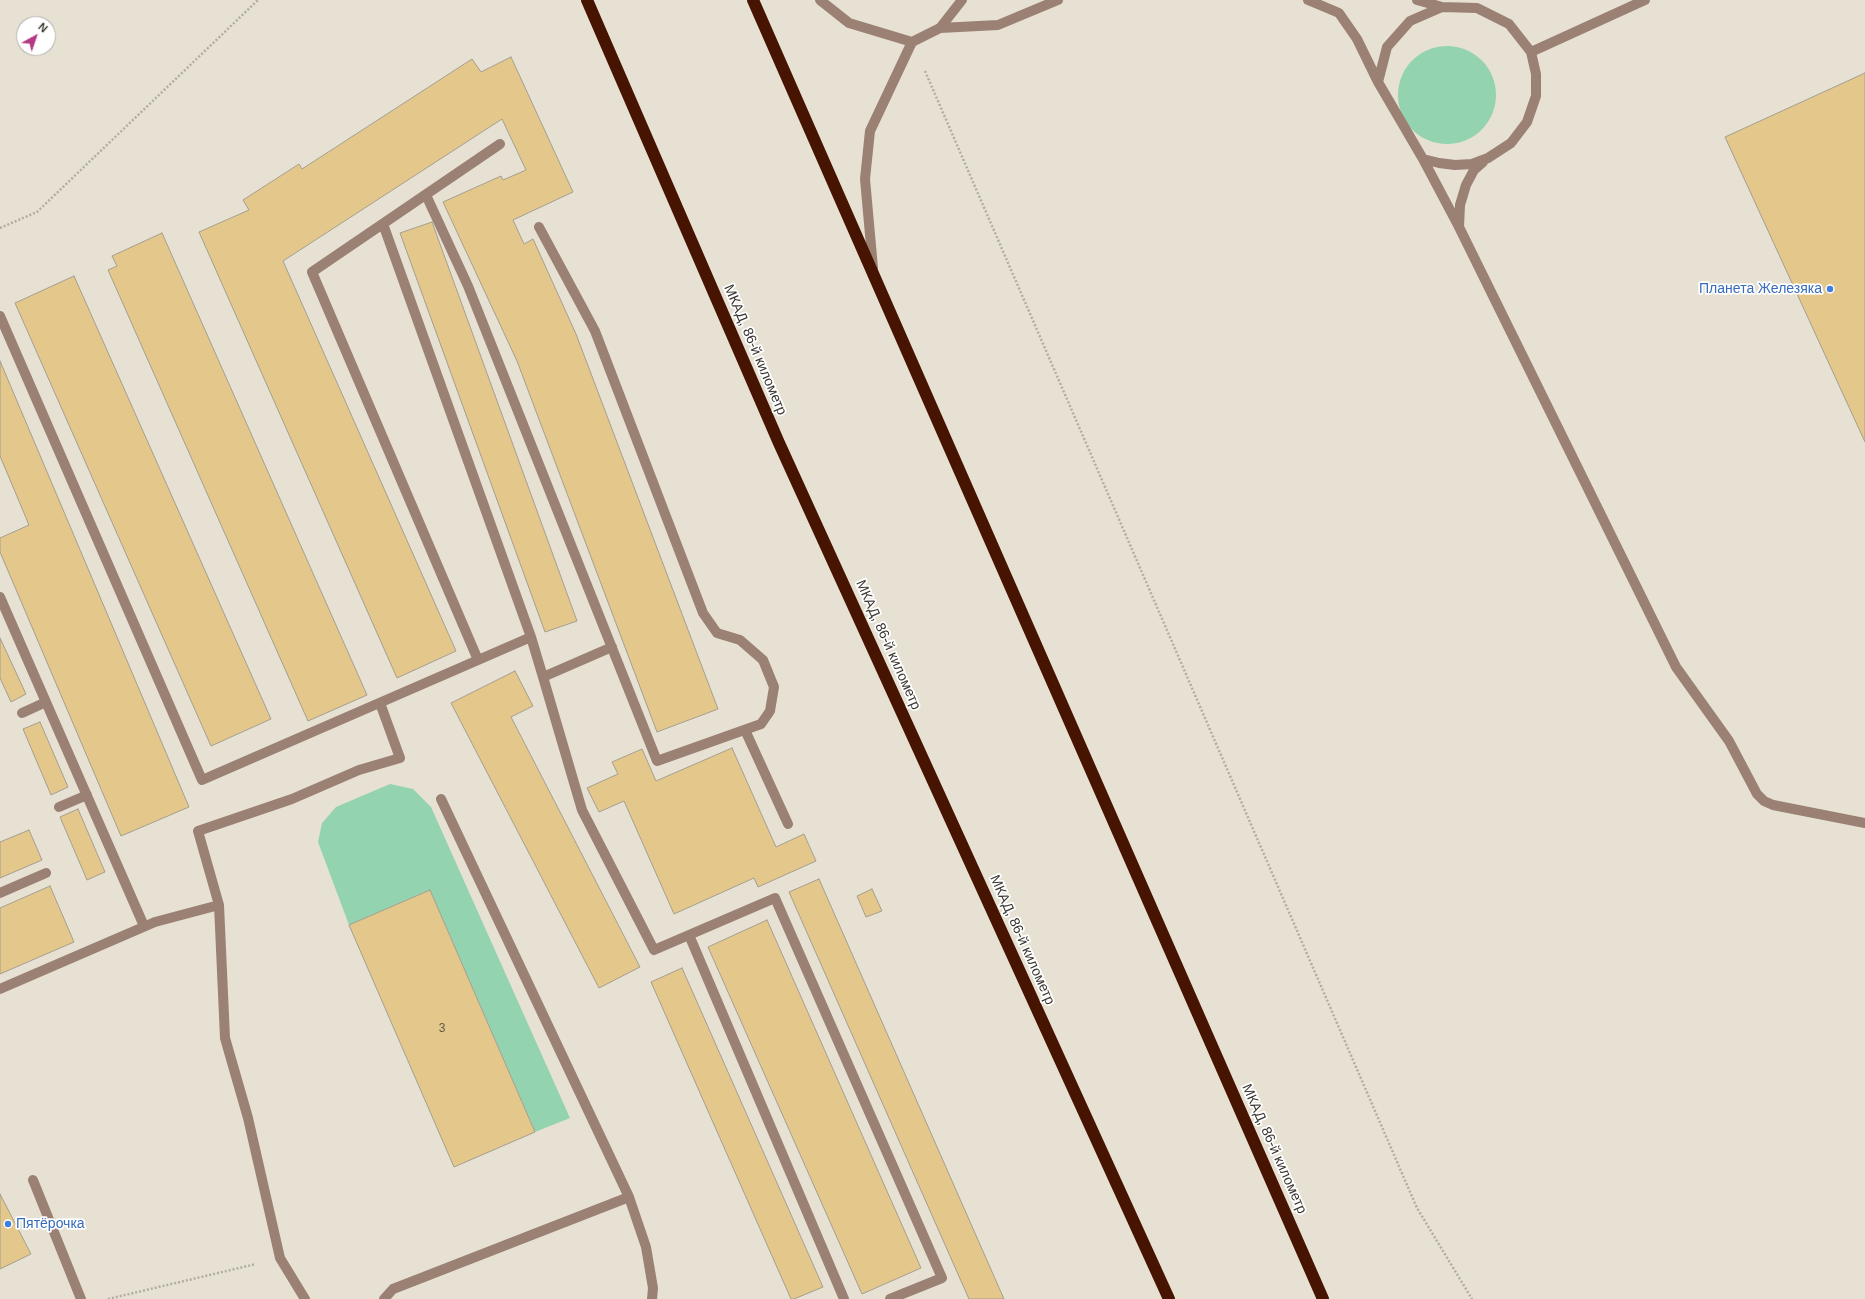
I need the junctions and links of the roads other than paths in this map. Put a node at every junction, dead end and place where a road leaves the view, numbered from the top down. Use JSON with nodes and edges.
{"nodes":[{"id":1,"x":587,"y":0,"type":"edge"},
{"id":2,"x":753,"y":0,"type":"edge"},
{"id":3,"x":820,"y":0,"type":"edge"},
{"id":4,"x":962,"y":0,"type":"edge"},
{"id":5,"x":1058,"y":0,"type":"edge"},
{"id":6,"x":1308,"y":0,"type":"edge"},
{"id":7,"x":1417,"y":0,"type":"edge"},
{"id":8,"x":1646,"y":0,"type":"edge"},
{"id":9,"x":1442,"y":7,"type":"junction"},
{"id":10,"x":940,"y":28,"type":"junction"},
{"id":11,"x":912,"y":42,"type":"junction"},
{"id":12,"x":1530,"y":52,"type":"junction"},
{"id":13,"x":1378,"y":82,"type":"junction"},
{"id":14,"x":500,"y":144,"type":"dead end"},
{"id":15,"x":1488,"y":158,"type":"junction"},
{"id":16,"x":1423,"y":159,"type":"junction"},
{"id":17,"x":426,"y":195,"type":"junction"},
{"id":18,"x":383,"y":224,"type":"junction"},
{"id":19,"x":539,"y":227,"type":"dead end"},
{"id":20,"x":1459,"y":227,"type":"junction"},
{"id":21,"x":873,"y":274,"type":"junction"},
{"id":22,"x":0,"y":316,"type":"edge"},
{"id":23,"x":0,"y":597,"type":"edge"},
{"id":24,"x":2,"y":608,"type":"edge"},
{"id":25,"x":531,"y":637,"type":"junction"},
{"id":26,"x":612,"y":647,"type":"junction"},
{"id":27,"x":478,"y":660,"type":"junction"},
{"id":28,"x":543,"y":677,"type":"junction"},
{"id":29,"x":46,"y":702,"type":"junction"},
{"id":30,"x":380,"y":703,"type":"junction"},
{"id":31,"x":22,"y":713,"type":"dead end"},
{"id":32,"x":745,"y":730,"type":"junction"},
{"id":33,"x":87,"y":795,"type":"junction"},
{"id":34,"x":441,"y":799,"type":"dead end"},
{"id":35,"x":59,"y":807,"type":"dead end"},
{"id":36,"x":1865,"y":823,"type":"edge"},
{"id":37,"x":788,"y":824,"type":"dead end"},
{"id":38,"x":46,"y":873,"type":"dead end"},
{"id":39,"x":0,"y":893,"type":"edge"},
{"id":40,"x":219,"y":905,"type":"junction"},
{"id":41,"x":144,"y":926,"type":"junction"},
{"id":42,"x":689,"y":935,"type":"junction"},
{"id":43,"x":0,"y":989,"type":"edge"},
{"id":44,"x":33,"y":1180,"type":"dead end"},
{"id":45,"x":629,"y":1197,"type":"junction"},
{"id":46,"x":81,"y":1299,"type":"edge"},
{"id":47,"x":305,"y":1299,"type":"edge"},
{"id":48,"x":384,"y":1299,"type":"edge"},
{"id":49,"x":652,"y":1299,"type":"edge"},
{"id":50,"x":844,"y":1299,"type":"edge"},
{"id":51,"x":890,"y":1299,"type":"edge"},
{"id":52,"x":1169,"y":1299,"type":"edge"},
{"id":53,"x":1323,"y":1299,"type":"edge"}],
"edges":[{"from":1,"to":52,"type":"highway","name":"МКАД, 86-й километр"},
{"from":2,"to":21,"type":"highway","name":"МКАД, 86-й километр"},
{"from":3,"to":11,"type":"lane"},
{"from":4,"to":10,"type":"lane"},
{"from":5,"to":10,"type":"lane"},
{"from":6,"to":13,"type":"lane"},
{"from":7,"to":9,"type":"lane"},
{"from":8,"to":12,"type":"lane"},
{"from":9,"to":12,"type":"lane"},
{"from":9,"to":13,"type":"lane"},
{"from":10,"to":11,"type":"lane"},
{"from":11,"to":21,"type":"lane"},
{"from":12,"to":15,"type":"lane"},
{"from":13,"to":16,"type":"lane"},
{"from":14,"to":17,"type":"lane"},
{"from":15,"to":16,"type":"lane"},
{"from":15,"to":20,"type":"lane"},
{"from":16,"to":20,"type":"lane"},
{"from":17,"to":18,"type":"lane"},
{"from":17,"to":26,"type":"lane"},
{"from":18,"to":25,"type":"lane"},
{"from":18,"to":27,"type":"lane"},
{"from":19,"to":32,"type":"lane"},
{"from":20,"to":36,"type":"lane"},
{"from":21,"to":53,"type":"highway","name":"МКАД, 86-й километр"},
{"from":22,"to":30,"type":"lane"},
{"from":23,"to":24,"type":"lane"},
{"from":24,"to":29,"type":"lane"},
{"from":25,"to":27,"type":"lane"},
{"from":25,"to":28,"type":"lane"},
{"from":26,"to":28,"type":"lane"},
{"from":26,"to":32,"type":"lane"},
{"from":27,"to":30,"type":"lane"},
{"from":28,"to":42,"type":"lane"},
{"from":29,"to":31,"type":"lane"},
{"from":29,"to":33,"type":"lane"},
{"from":30,"to":40,"type":"lane"},
{"from":32,"to":37,"type":"lane"},
{"from":33,"to":35,"type":"lane"},
{"from":33,"to":41,"type":"lane"},
{"from":34,"to":45,"type":"lane"},
{"from":38,"to":39,"type":"lane"},
{"from":40,"to":41,"type":"lane"},
{"from":40,"to":47,"type":"lane"},
{"from":41,"to":43,"type":"lane"},
{"from":42,"to":50,"type":"lane"},
{"from":42,"to":51,"type":"lane"},
{"from":44,"to":46,"type":"lane"},
{"from":45,"to":48,"type":"lane"},
{"from":45,"to":49,"type":"lane"}]}
